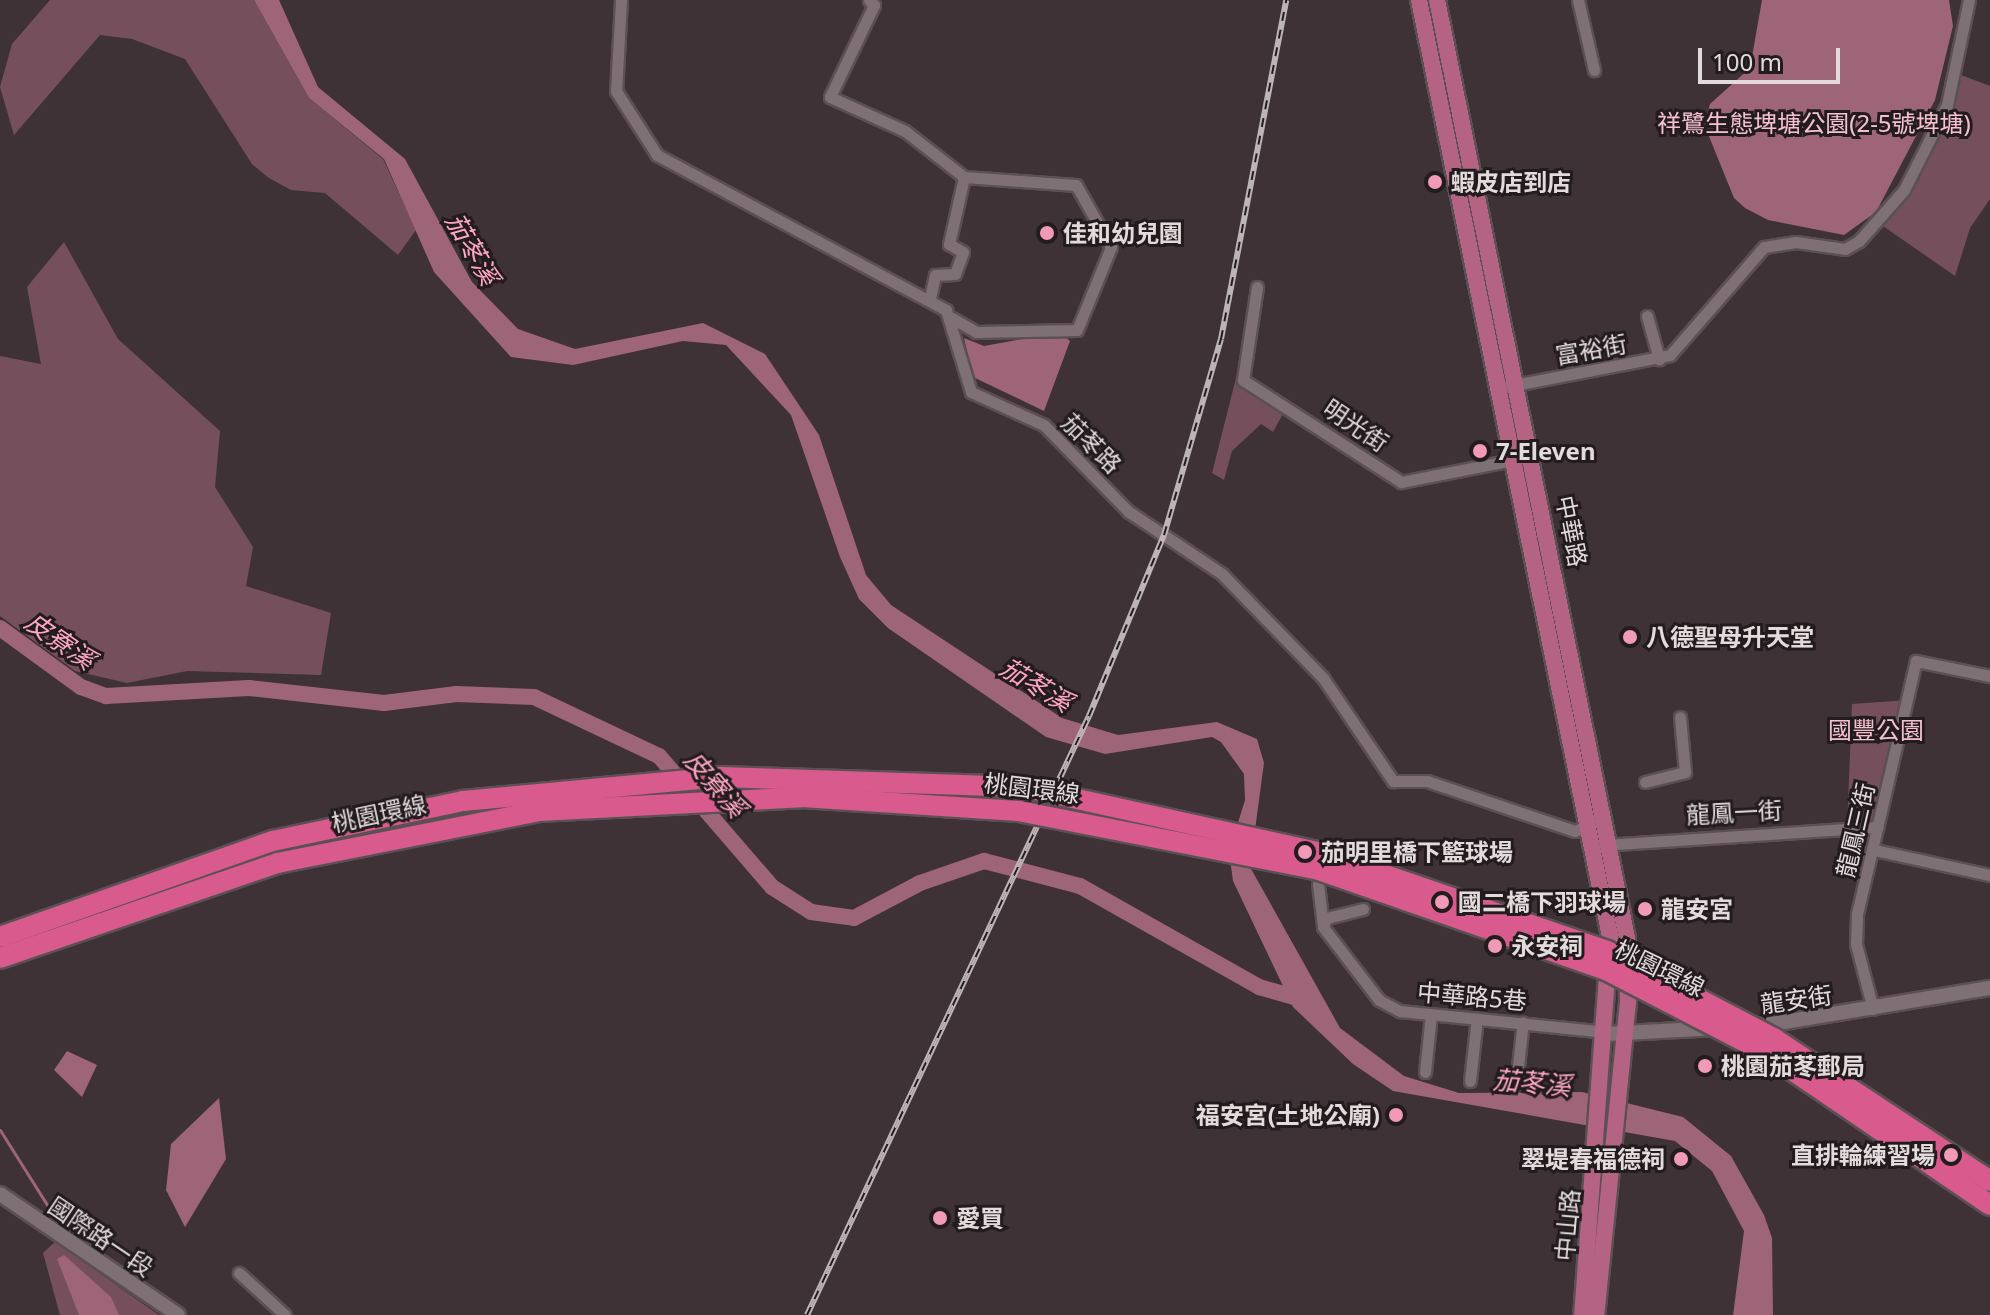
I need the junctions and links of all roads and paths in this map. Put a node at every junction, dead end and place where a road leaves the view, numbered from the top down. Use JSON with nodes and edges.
{"nodes":[{"id":1,"x":621,"y":0,"type":"edge"},
{"id":2,"x":869,"y":0,"type":"edge"},
{"id":3,"x":1419,"y":0,"type":"edge"},
{"id":4,"x":1437,"y":0,"type":"edge"},
{"id":5,"x":1578,"y":0,"type":"edge"},
{"id":6,"x":1969,"y":0,"type":"edge"},
{"id":7,"x":1594,"y":70,"type":"dead end"},
{"id":8,"x":964,"y":177,"type":"junction"},
{"id":9,"x":1257,"y":287,"type":"dead end"},
{"id":10,"x":930,"y":299,"type":"junction"},
{"id":11,"x":1647,"y":316,"type":"dead end"},
{"id":12,"x":952,"y":318,"type":"junction"},
{"id":13,"x":1659,"y":359,"type":"junction"},
{"id":14,"x":1518,"y":384,"type":"junction"},
{"id":15,"x":1499,"y":388,"type":"junction"},
{"id":16,"x":1537,"y":455,"type":"junction"},
{"id":17,"x":1514,"y":459,"type":"junction"},
{"id":18,"x":1990,"y":676,"type":"edge"},
{"id":19,"x":1680,"y":717,"type":"dead end"},
{"id":20,"x":1645,"y":782,"type":"dead end"},
{"id":21,"x":1597,"y":822,"type":"junction"},
{"id":22,"x":1877,"y":827,"type":"junction"},
{"id":23,"x":1610,"y":844,"type":"junction"},
{"id":24,"x":1593,"y":846,"type":"junction"},
{"id":25,"x":1875,"y":850,"type":"junction"},
{"id":26,"x":1990,"y":875,"type":"edge"},
{"id":27,"x":1318,"y":884,"type":"dead end"},
{"id":28,"x":1363,"y":909,"type":"dead end"},
{"id":29,"x":1323,"y":927,"type":"junction"},
{"id":30,"x":0,"y":937,"type":"edge"},
{"id":31,"x":0,"y":958,"type":"edge"},
{"id":32,"x":1990,"y":988,"type":"edge"},
{"id":33,"x":1873,"y":1009,"type":"junction"},
{"id":34,"x":1431,"y":1014,"type":"junction"},
{"id":35,"x":1477,"y":1018,"type":"junction"},
{"id":36,"x":1523,"y":1022,"type":"junction"},
{"id":37,"x":1606,"y":1033,"type":"junction"},
{"id":38,"x":1625,"y":1035,"type":"junction"},
{"id":39,"x":1425,"y":1072,"type":"dead end"},
{"id":40,"x":1612,"y":1074,"type":"junction"},
{"id":41,"x":1470,"y":1081,"type":"dead end"},
{"id":42,"x":1516,"y":1084,"type":"dead end"},
{"id":43,"x":1606,"y":1141,"type":"junction"},
{"id":44,"x":1990,"y":1181,"type":"edge"},
{"id":45,"x":0,"y":1194,"type":"edge"},
{"id":46,"x":1990,"y":1205,"type":"edge"},
{"id":47,"x":239,"y":1273,"type":"dead end"},
{"id":48,"x":178,"y":1315,"type":"edge"},
{"id":49,"x":285,"y":1315,"type":"edge"},
{"id":50,"x":1582,"y":1315,"type":"edge"},
{"id":51,"x":1596,"y":1315,"type":"edge"}],
"edges":[{"from":1,"to":10,"type":"street"},
{"from":2,"to":8,"type":"street"},
{"from":3,"to":15,"type":"main road","name":"中華路"},
{"from":4,"to":14,"type":"main road","name":"中華路"},
{"from":5,"to":7,"type":"street"},
{"from":6,"to":13,"type":"street","name":"富裕街"},
{"from":8,"to":10,"type":"street"},
{"from":8,"to":12,"type":"street"},
{"from":9,"to":17,"type":"street","name":"明光街"},
{"from":10,"to":12,"type":"street"},
{"from":11,"to":13,"type":"street"},
{"from":12,"to":21,"type":"street","name":"茄苳路"},
{"from":13,"to":14,"type":"street","name":"富裕街"},
{"from":14,"to":15,"type":"street","name":"富裕街"},
{"from":14,"to":16,"type":"main road","name":"中華路"},
{"from":15,"to":17,"type":"main road","name":"中華路"},
{"from":16,"to":17,"type":"street","name":"明光街"},
{"from":16,"to":21,"type":"main road","name":"中華路"},
{"from":17,"to":21,"type":"main road","name":"中華路"},
{"from":18,"to":22,"type":"street","name":"龍鳳三街"},
{"from":19,"to":20,"type":"street"},
{"from":21,"to":23,"type":"main road","name":"中華路"},
{"from":21,"to":24,"type":"main road","name":"中華路"},
{"from":22,"to":23,"type":"street","name":"龍鳳一街"},
{"from":22,"to":25,"type":"street","name":"龍鳳三街"},
{"from":23,"to":24,"type":"street","name":"龍鳳一街"},
{"from":23,"to":38,"type":"main road","name":"中華路"},
{"from":24,"to":37,"type":"main road","name":"中華路"},
{"from":25,"to":26,"type":"street"},
{"from":25,"to":33,"type":"street","name":"龍鳳三街"},
{"from":27,"to":29,"type":"street"},
{"from":28,"to":29,"type":"street"},
{"from":29,"to":34,"type":"street","name":"中華路5巷"},
{"from":30,"to":44,"type":"highway","name":"桃園環線","bridge":true},
{"from":31,"to":46,"type":"highway","name":"桃園環線","bridge":true},
{"from":32,"to":33,"type":"street","name":"龍安街"},
{"from":33,"to":38,"type":"street","name":"龍安街"},
{"from":34,"to":35,"type":"street","name":"中華路5巷"},
{"from":34,"to":39,"type":"street"},
{"from":35,"to":36,"type":"street","name":"中華路5巷"},
{"from":35,"to":41,"type":"street"},
{"from":36,"to":37,"type":"street","name":"中華路5巷"},
{"from":36,"to":42,"type":"street"},
{"from":37,"to":38,"type":"street","name":"龍安街"},
{"from":37,"to":40,"type":"main road","name":"中華路"},
{"from":38,"to":40,"type":"main road","name":"中華路"},
{"from":40,"to":43,"type":"main road"},
{"from":43,"to":50,"type":"main road","name":"中山路"},
{"from":43,"to":51,"type":"main road","name":"中山路"},
{"from":45,"to":48,"type":"street","name":"國際路一段"},
{"from":47,"to":49,"type":"street"}]}
